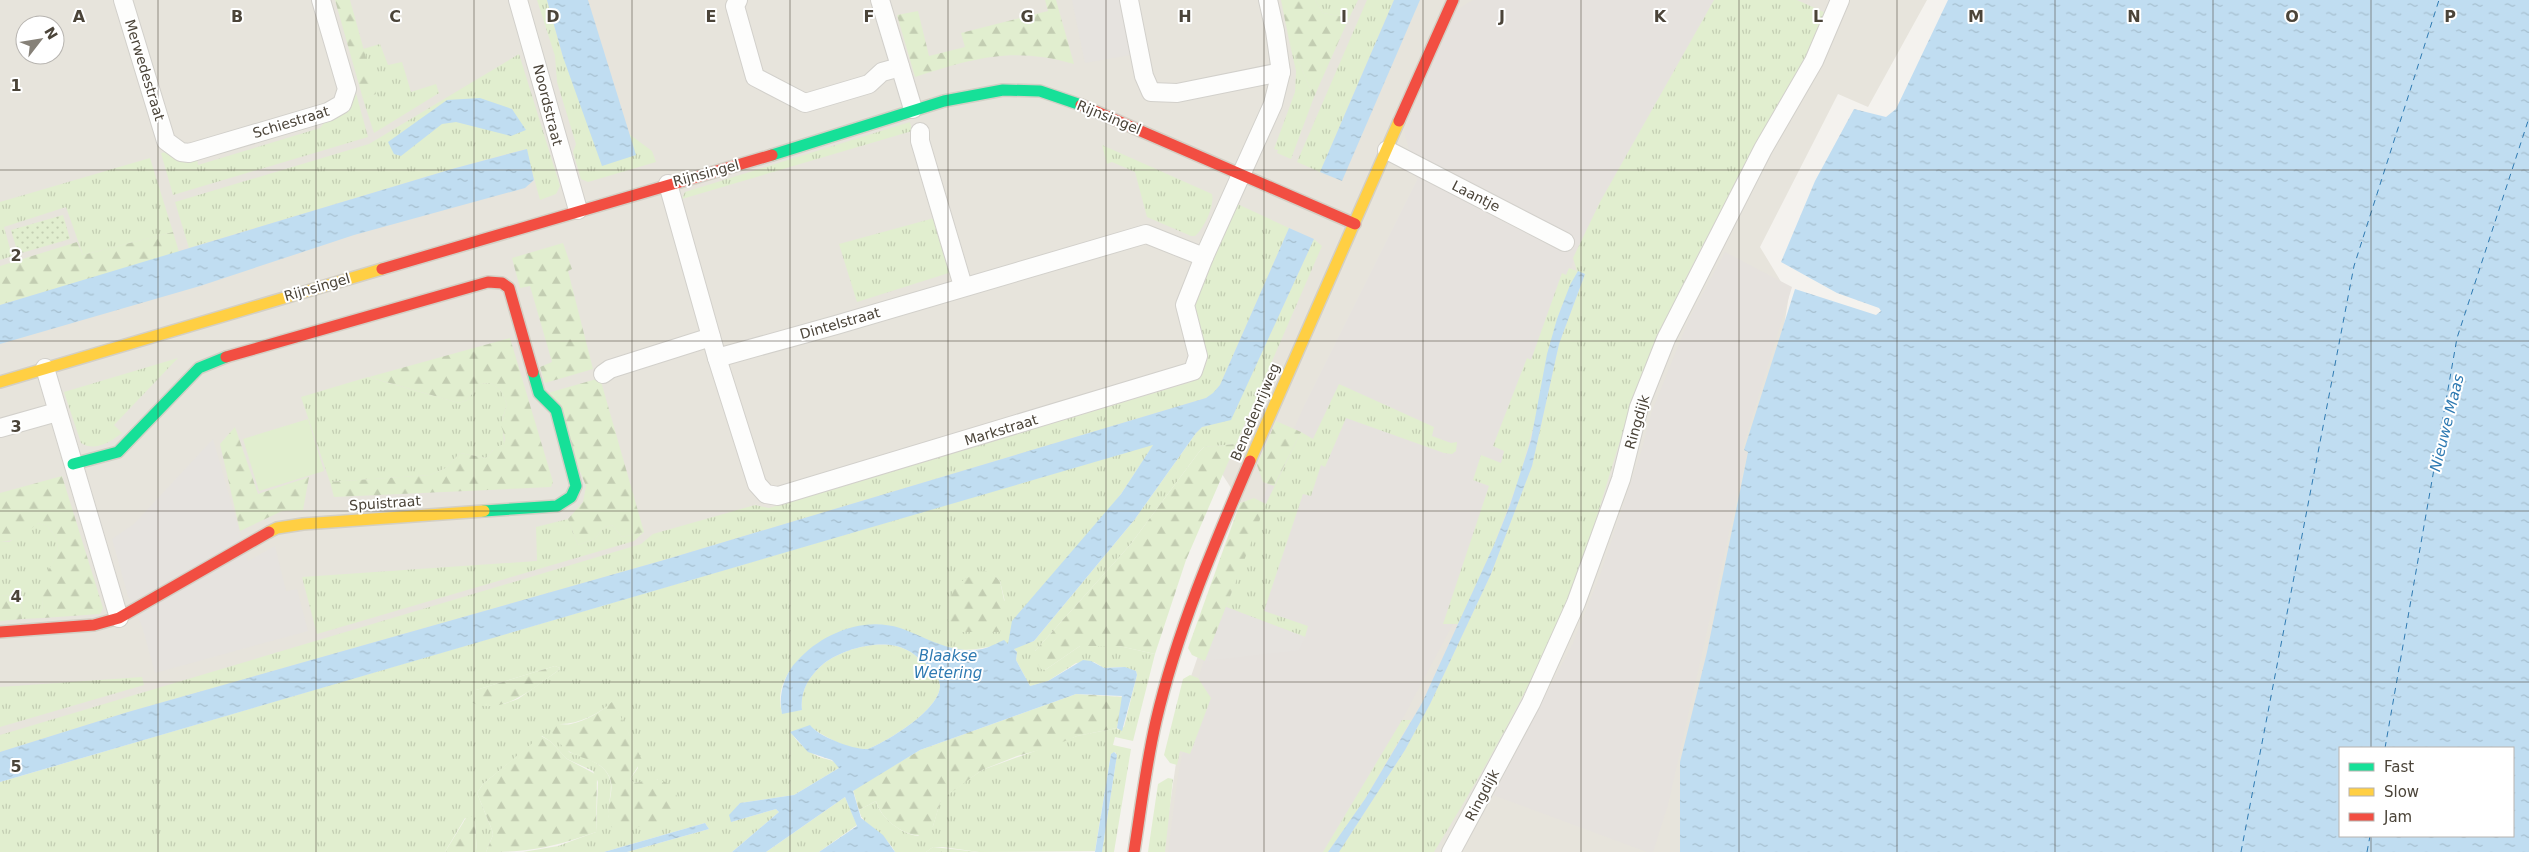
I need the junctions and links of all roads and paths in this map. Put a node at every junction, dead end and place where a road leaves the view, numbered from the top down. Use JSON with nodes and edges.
{"nodes":[{"id":1,"x":124,"y":0,"type":"edge"},
{"id":2,"x":321,"y":0,"type":"edge"},
{"id":3,"x":518,"y":0,"type":"edge"},
{"id":4,"x":738,"y":0,"type":"edge"},
{"id":5,"x":880,"y":0,"type":"edge"},
{"id":6,"x":1129,"y":0,"type":"edge"},
{"id":7,"x":1268,"y":0,"type":"edge"},
{"id":8,"x":1453,"y":0,"type":"edge"},
{"id":9,"x":1840,"y":0,"type":"edge"},
{"id":10,"x":900,"y":67,"type":"junction"},
{"id":11,"x":1281,"y":72,"type":"junction"},
{"id":12,"x":913,"y":109,"type":"junction"},
{"id":13,"x":920,"y":132,"type":"dead end"},
{"id":14,"x":166,"y":141,"type":"joint"},
{"id":15,"x":1387,"y":150,"type":"junction"},
{"id":16,"x":1242,"y":174,"type":"junction"},
{"id":17,"x":668,"y":184,"type":"junction"},
{"id":18,"x":578,"y":210,"type":"junction"},
{"id":19,"x":1355,"y":224,"type":"junction"},
{"id":20,"x":1565,"y":242,"type":"dead end"},
{"id":21,"x":1204,"y":257,"type":"junction"},
{"id":22,"x":963,"y":286,"type":"junction"},
{"id":23,"x":711,"y":337,"type":"junction"},
{"id":24,"x":717,"y":358,"type":"junction"},
{"id":25,"x":45,"y":368,"type":"junction"},
{"id":26,"x":603,"y":374,"type":"dead end"},
{"id":27,"x":0,"y":382,"type":"edge"},
{"id":28,"x":57,"y":412,"type":"junction"},
{"id":29,"x":0,"y":428,"type":"edge"},
{"id":30,"x":73,"y":464,"type":"junction"},
{"id":31,"x":119,"y":618,"type":"junction"},
{"id":32,"x":0,"y":632,"type":"edge"},
{"id":33,"x":1134,"y":852,"type":"edge"},
{"id":34,"x":1451,"y":852,"type":"edge"}],
"edges":[{"from":1,"to":14,"type":"street","name":"Merwedestraat"},
{"from":2,"to":14,"type":"street","name":"Schiestraat"},
{"from":3,"to":18,"type":"street","name":"Noordstraat"},
{"from":4,"to":10,"type":"street"},
{"from":5,"to":10,"type":"street"},
{"from":6,"to":11,"type":"street"},
{"from":7,"to":11,"type":"street"},
{"from":8,"to":15,"type":"street","name":"Benedenrijweg"},
{"from":9,"to":34,"type":"street","name":"Ringdijk"},
{"from":10,"to":12,"type":"street"},
{"from":11,"to":16,"type":"street","name":"Markstraat"},
{"from":12,"to":16,"type":"street","name":"Rijnsingel"},
{"from":12,"to":17,"type":"street","name":"Rijnsingel"},
{"from":13,"to":22,"type":"street"},
{"from":15,"to":19,"type":"street","name":"Benedenrijweg"},
{"from":15,"to":20,"type":"street","name":"Laantje"},
{"from":16,"to":19,"type":"street","name":"Rijnsingel"},
{"from":16,"to":21,"type":"street","name":"Markstraat"},
{"from":17,"to":18,"type":"street","name":"Rijnsingel"},
{"from":17,"to":23,"type":"street","name":"Markstraat"},
{"from":18,"to":25,"type":"street","name":"Rijnsingel"},
{"from":19,"to":33,"type":"street","name":"Benedenrijweg"},
{"from":21,"to":22,"type":"street","name":"Dintelstraat"},
{"from":21,"to":24,"type":"street","name":"Markstraat"},
{"from":22,"to":24,"type":"street","name":"Dintelstraat"},
{"from":23,"to":24,"type":"street","name":"Markstraat"},
{"from":23,"to":26,"type":"street"},
{"from":25,"to":27,"type":"street","name":"Rijnsingel"},
{"from":25,"to":28,"type":"street"},
{"from":28,"to":29,"type":"street"},
{"from":28,"to":30,"type":"street"},
{"from":30,"to":31,"type":"street"},
{"from":30,"to":31,"type":"street","name":"Spuistraat"},
{"from":31,"to":32,"type":"street","name":"Spuistraat"}]}
